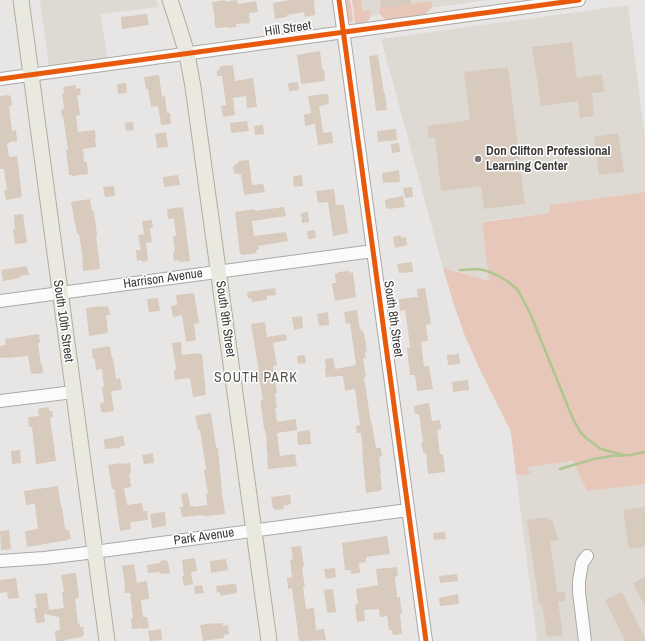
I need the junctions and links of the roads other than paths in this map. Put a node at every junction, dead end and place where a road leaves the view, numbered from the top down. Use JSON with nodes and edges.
{"nodes":[{"id":1,"x":21,"y":0,"type":"edge"},
{"id":2,"x":170,"y":0,"type":"edge"},
{"id":3,"x":339,"y":0,"type":"edge"},
{"id":4,"x":579,"y":0,"type":"edge"},
{"id":5,"x":343,"y":32,"type":"junction"},
{"id":6,"x":187,"y":54,"type":"junction"},
{"id":7,"x":31,"y":75,"type":"junction"},
{"id":8,"x":0,"y":79,"type":"edge"},
{"id":9,"x":373,"y":251,"type":"junction"},
{"id":10,"x":218,"y":272,"type":"junction"},
{"id":11,"x":60,"y":293,"type":"junction"},
{"id":12,"x":0,"y":301,"type":"edge"},
{"id":13,"x":73,"y":392,"type":"junction"},
{"id":14,"x":0,"y":401,"type":"edge"},
{"id":15,"x":408,"y":510,"type":"junction"},
{"id":16,"x":254,"y":531,"type":"junction"},
{"id":17,"x":95,"y":551,"type":"junction"},
{"id":18,"x":586,"y":556,"type":"dead end"},
{"id":19,"x":0,"y":561,"type":"edge"},
{"id":20,"x":107,"y":641,"type":"edge"},
{"id":21,"x":269,"y":641,"type":"edge"},
{"id":22,"x":426,"y":641,"type":"edge"},
{"id":23,"x":585,"y":641,"type":"edge"}],
"edges":[{"from":1,"to":7,"type":"main road","name":"South 10th Street"},
{"from":2,"to":6,"type":"main road","name":"South 9th Street"},
{"from":3,"to":5,"type":"street","name":"South 8th Street"},
{"from":4,"to":5,"type":"street","name":"Hill Street"},
{"from":5,"to":6,"type":"street","name":"Hill Street"},
{"from":5,"to":9,"type":"street","name":"South 8th Street"},
{"from":6,"to":7,"type":"street","name":"Hill Street"},
{"from":6,"to":10,"type":"main road","name":"South 9th Street"},
{"from":7,"to":8,"type":"street","name":"Hill Street"},
{"from":7,"to":11,"type":"main road","name":"South 10th Street"},
{"from":9,"to":10,"type":"street","name":"Harrison Avenue"},
{"from":9,"to":15,"type":"street","name":"South 8th Street"},
{"from":10,"to":11,"type":"street","name":"Harrison Avenue"},
{"from":10,"to":16,"type":"main road","name":"South 9th Street"},
{"from":11,"to":12,"type":"street","name":"Harrison Avenue"},
{"from":11,"to":13,"type":"main road","name":"South 10th Street"},
{"from":13,"to":14,"type":"street"},
{"from":13,"to":17,"type":"main road","name":"South 10th Street"},
{"from":15,"to":16,"type":"street","name":"Park Avenue"},
{"from":15,"to":22,"type":"street","name":"South 8th Street"},
{"from":16,"to":17,"type":"street","name":"Park Avenue"},
{"from":16,"to":21,"type":"main road","name":"South 9th Street"},
{"from":17,"to":19,"type":"street","name":"Park Avenue"},
{"from":17,"to":20,"type":"main road","name":"South 10th Street"},
{"from":18,"to":23,"type":"street"}]}
